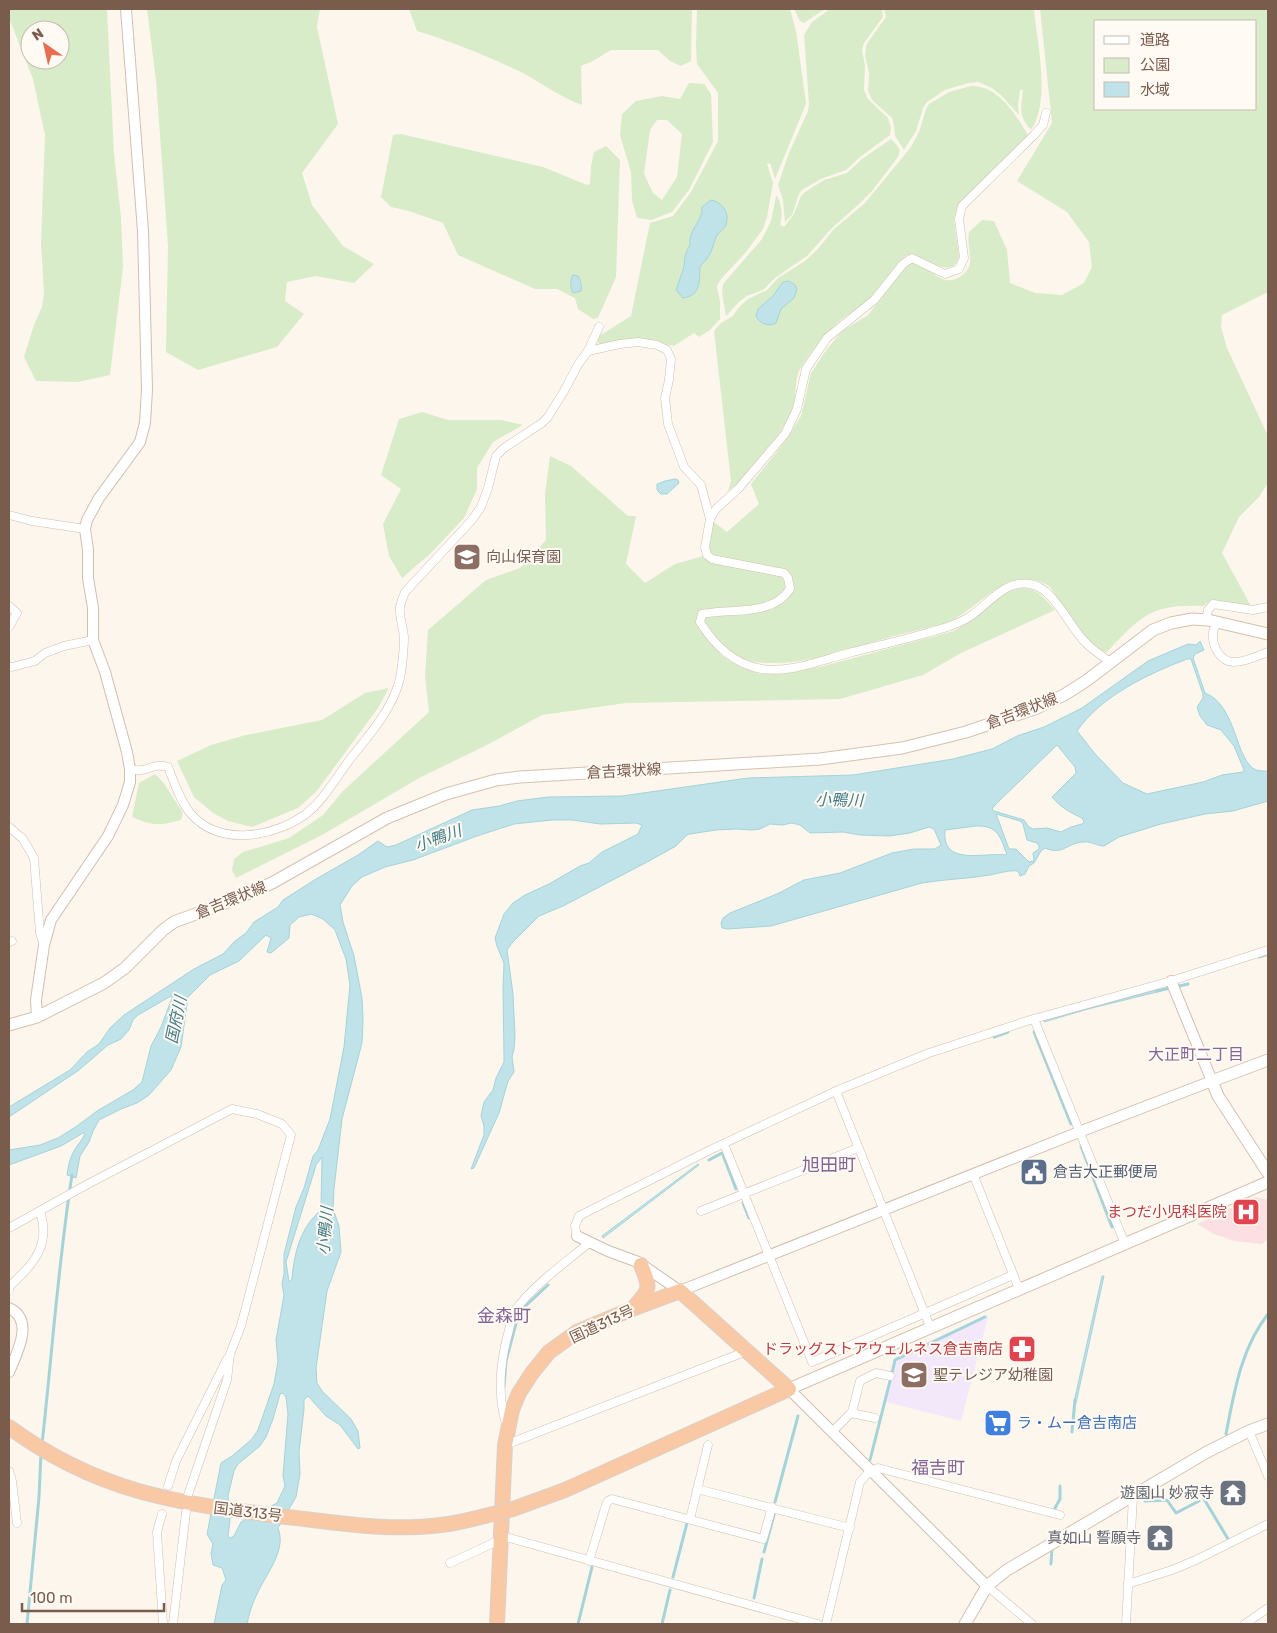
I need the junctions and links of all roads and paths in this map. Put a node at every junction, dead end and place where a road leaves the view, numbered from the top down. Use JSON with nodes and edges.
{"nodes":[{"id":1,"x":126,"y":9,"type":"edge"},
{"id":2,"x":1046,"y":113,"type":"dead end"},
{"id":3,"x":600,"y":327,"type":"dead end"},
{"id":4,"x":588,"y":351,"type":"junction"},
{"id":5,"x":9,"y":515,"type":"edge"},
{"id":6,"x":710,"y":519,"type":"junction"},
{"id":7,"x":85,"y":529,"type":"junction"},
{"id":8,"x":9,"y":606,"type":"edge"},
{"id":9,"x":1268,"y":607,"type":"edge"},
{"id":10,"x":1211,"y":621,"type":"junction"},
{"id":11,"x":9,"y":627,"type":"edge"},
{"id":12,"x":1268,"y":634,"type":"edge"},
{"id":13,"x":93,"y":640,"type":"junction"},
{"id":14,"x":1268,"y":652,"type":"edge"},
{"id":15,"x":1110,"y":662,"type":"junction"},
{"id":16,"x":9,"y":666,"type":"edge"},
{"id":17,"x":130,"y":769,"type":"junction"},
{"id":18,"x":9,"y":827,"type":"edge"},
{"id":19,"x":44,"y":945,"type":"junction"},
{"id":20,"x":1268,"y":950,"type":"edge"},
{"id":21,"x":1172,"y":981,"type":"junction"},
{"id":22,"x":37,"y":1017,"type":"junction"},
{"id":23,"x":1034,"y":1019,"type":"junction"},
{"id":24,"x":9,"y":1025,"type":"edge"},
{"id":25,"x":1268,"y":1060,"type":"edge"},
{"id":26,"x":1212,"y":1081,"type":"junction"},
{"id":27,"x":836,"y":1090,"type":"junction"},
{"id":28,"x":1079,"y":1132,"type":"junction"},
{"id":29,"x":724,"y":1144,"type":"junction"},
{"id":30,"x":858,"y":1148,"type":"junction"},
{"id":31,"x":1268,"y":1173,"type":"edge"},
{"id":32,"x":973,"y":1174,"type":"junction"},
{"id":33,"x":1268,"y":1182,"type":"edge"},
{"id":34,"x":743,"y":1193,"type":"junction"},
{"id":35,"x":884,"y":1209,"type":"junction"},
{"id":36,"x":40,"y":1210,"type":"junction"},
{"id":37,"x":701,"y":1211,"type":"dead end"},
{"id":38,"x":9,"y":1228,"type":"edge"},
{"id":39,"x":578,"y":1236,"type":"joint"},
{"id":40,"x":590,"y":1242,"type":"junction"},
{"id":41,"x":1125,"y":1244,"type":"junction"},
{"id":42,"x":769,"y":1256,"type":"junction"},
{"id":43,"x":641,"y":1265,"type":"junction"},
{"id":44,"x":1013,"y":1275,"type":"junction"},
{"id":45,"x":1019,"y":1289,"type":"junction"},
{"id":46,"x":9,"y":1290,"type":"edge"},
{"id":47,"x":680,"y":1291,"type":"junction"},
{"id":48,"x":9,"y":1308,"type":"edge"},
{"id":49,"x":632,"y":1308,"type":"junction"},
{"id":50,"x":924,"y":1313,"type":"junction"},
{"id":51,"x":931,"y":1329,"type":"junction"},
{"id":52,"x":747,"y":1351,"type":"junction"},
{"id":53,"x":230,"y":1354,"type":"junction"},
{"id":54,"x":9,"y":1372,"type":"edge"},
{"id":55,"x":890,"y":1376,"type":"dead end"},
{"id":56,"x":789,"y":1389,"type":"junction"},
{"id":57,"x":851,"y":1413,"type":"junction"},
{"id":58,"x":875,"y":1418,"type":"dead end"},
{"id":59,"x":1268,"y":1424,"type":"edge"},
{"id":60,"x":9,"y":1427,"type":"edge"},
{"id":61,"x":507,"y":1428,"type":"junction"},
{"id":62,"x":1249,"y":1431,"type":"junction"},
{"id":63,"x":832,"y":1432,"type":"junction"},
{"id":64,"x":505,"y":1445,"type":"junction"},
{"id":65,"x":708,"y":1445,"type":"dead end"},
{"id":66,"x":9,"y":1471,"type":"edge"},
{"id":67,"x":870,"y":1471,"type":"junction"},
{"id":68,"x":1268,"y":1476,"type":"edge"},
{"id":69,"x":168,"y":1486,"type":"dead end"},
{"id":70,"x":697,"y":1489,"type":"junction"},
{"id":71,"x":188,"y":1495,"type":"dead end"},
{"id":72,"x":1133,"y":1497,"type":"junction"},
{"id":73,"x":772,"y":1507,"type":"junction"},
{"id":74,"x":186,"y":1512,"type":"dead end"},
{"id":75,"x":162,"y":1514,"type":"dead end"},
{"id":76,"x":1060,"y":1515,"type":"dead end"},
{"id":77,"x":690,"y":1519,"type":"junction"},
{"id":78,"x":18,"y":1523,"type":"dead end"},
{"id":79,"x":1268,"y":1524,"type":"edge"},
{"id":80,"x":850,"y":1528,"type":"junction"},
{"id":81,"x":502,"y":1538,"type":"junction"},
{"id":82,"x":589,"y":1561,"type":"junction"},
{"id":83,"x":450,"y":1563,"type":"dead end"},
{"id":84,"x":1128,"y":1584,"type":"junction"},
{"id":85,"x":987,"y":1586,"type":"junction"},
{"id":86,"x":1268,"y":1608,"type":"edge"},
{"id":87,"x":163,"y":1624,"type":"edge"},
{"id":88,"x":173,"y":1624,"type":"edge"},
{"id":89,"x":497,"y":1624,"type":"edge"},
{"id":90,"x":818,"y":1624,"type":"edge"},
{"id":91,"x":826,"y":1624,"type":"edge"},
{"id":92,"x":965,"y":1624,"type":"edge"},
{"id":93,"x":1032,"y":1624,"type":"edge"},
{"id":94,"x":1126,"y":1624,"type":"edge"},
{"id":95,"x":1245,"y":1624,"type":"edge"}],
"edges":[{"from":1,"to":7,"type":"street"},
{"from":2,"to":6,"type":"street"},
{"from":3,"to":4,"type":"street"},
{"from":4,"to":6,"type":"street"},
{"from":4,"to":17,"type":"street"},
{"from":5,"to":7,"type":"street"},
{"from":6,"to":15,"type":"street"},
{"from":7,"to":13,"type":"street"},
{"from":8,"to":11,"type":"street"},
{"from":9,"to":10,"type":"street"},
{"from":10,"to":12,"type":"main road","name":"倉吉環状線"},
{"from":10,"to":14,"type":"street"},
{"from":10,"to":15,"type":"main road","name":"倉吉環状線"},
{"from":13,"to":16,"type":"street"},
{"from":13,"to":17,"type":"street"},
{"from":15,"to":22,"type":"main road","name":"倉吉環状線"},
{"from":17,"to":19,"type":"street"},
{"from":18,"to":19,"type":"street"},
{"from":19,"to":22,"type":"street"},
{"from":20,"to":21,"type":"street"},
{"from":21,"to":23,"type":"street"},
{"from":21,"to":26,"type":"street"},
{"from":22,"to":24,"type":"main road","name":"倉吉環状線"},
{"from":23,"to":27,"type":"street"},
{"from":23,"to":28,"type":"street"},
{"from":25,"to":26,"type":"main road"},
{"from":26,"to":28,"type":"street"},
{"from":26,"to":31,"type":"main road"},
{"from":27,"to":29,"type":"street"},
{"from":27,"to":30,"type":"street"},
{"from":28,"to":32,"type":"street"},
{"from":28,"to":41,"type":"street"},
{"from":29,"to":34,"type":"street"},
{"from":29,"to":39,"type":"street"},
{"from":30,"to":34,"type":"street"},
{"from":30,"to":35,"type":"street"},
{"from":32,"to":35,"type":"street"},
{"from":32,"to":44,"type":"street"},
{"from":33,"to":41,"type":"main road"},
{"from":34,"to":37,"type":"street"},
{"from":34,"to":42,"type":"street"},
{"from":35,"to":42,"type":"street"},
{"from":35,"to":50,"type":"street"},
{"from":36,"to":38,"type":"street"},
{"from":36,"to":46,"type":"street"},
{"from":36,"to":53,"type":"street"},
{"from":39,"to":40,"type":"street"},
{"from":40,"to":43,"type":"street"},
{"from":40,"to":61,"type":"street"},
{"from":41,"to":45,"type":"main road"},
{"from":42,"to":47,"type":"street"},
{"from":42,"to":50,"type":"street"},
{"from":43,"to":47,"type":"street"},
{"from":43,"to":49,"type":"highway"},
{"from":44,"to":45,"type":"street"},
{"from":44,"to":50,"type":"street"},
{"from":45,"to":51,"type":"main road"},
{"from":47,"to":49,"type":"highway","name":"国道313号"},
{"from":47,"to":52,"type":"highway"},
{"from":48,"to":54,"type":"street"},
{"from":49,"to":61,"type":"highway","name":"国道313号"},
{"from":50,"to":51,"type":"street"},
{"from":51,"to":56,"type":"main road"},
{"from":52,"to":56,"type":"highway"},
{"from":52,"to":64,"type":"street"},
{"from":53,"to":69,"type":"street"},
{"from":53,"to":71,"type":"street"},
{"from":55,"to":57,"type":"street"},
{"from":56,"to":60,"type":"highway","name":"国道313号","bridge":true},
{"from":56,"to":63,"type":"street"},
{"from":57,"to":58,"type":"street"},
{"from":57,"to":63,"type":"street"},
{"from":59,"to":62,"type":"main road"},
{"from":61,"to":64,"type":"highway","name":"国道313号"},
{"from":62,"to":68,"type":"street"},
{"from":62,"to":72,"type":"main road"},
{"from":63,"to":67,"type":"street"},
{"from":64,"to":81,"type":"highway","name":"国道313号"},
{"from":65,"to":70,"type":"street"},
{"from":66,"to":78,"type":"street"},
{"from":67,"to":76,"type":"street"},
{"from":67,"to":80,"type":"street"},
{"from":67,"to":85,"type":"street"},
{"from":70,"to":73,"type":"street"},
{"from":70,"to":77,"type":"street"},
{"from":72,"to":84,"type":"street"},
{"from":72,"to":85,"type":"main road"},
{"from":73,"to":77,"type":"street"},
{"from":73,"to":80,"type":"street"},
{"from":74,"to":88,"type":"street"},
{"from":75,"to":87,"type":"street"},
{"from":77,"to":82,"type":"street"},
{"from":79,"to":84,"type":"street"},
{"from":80,"to":91,"type":"street"},
{"from":81,"to":82,"type":"street"},
{"from":81,"to":83,"type":"street"},
{"from":81,"to":89,"type":"highway","name":"国道313号"},
{"from":82,"to":90,"type":"street"},
{"from":84,"to":94,"type":"street"},
{"from":85,"to":92,"type":"main road"},
{"from":85,"to":93,"type":"street"},
{"from":86,"to":95,"type":"street"}]}
